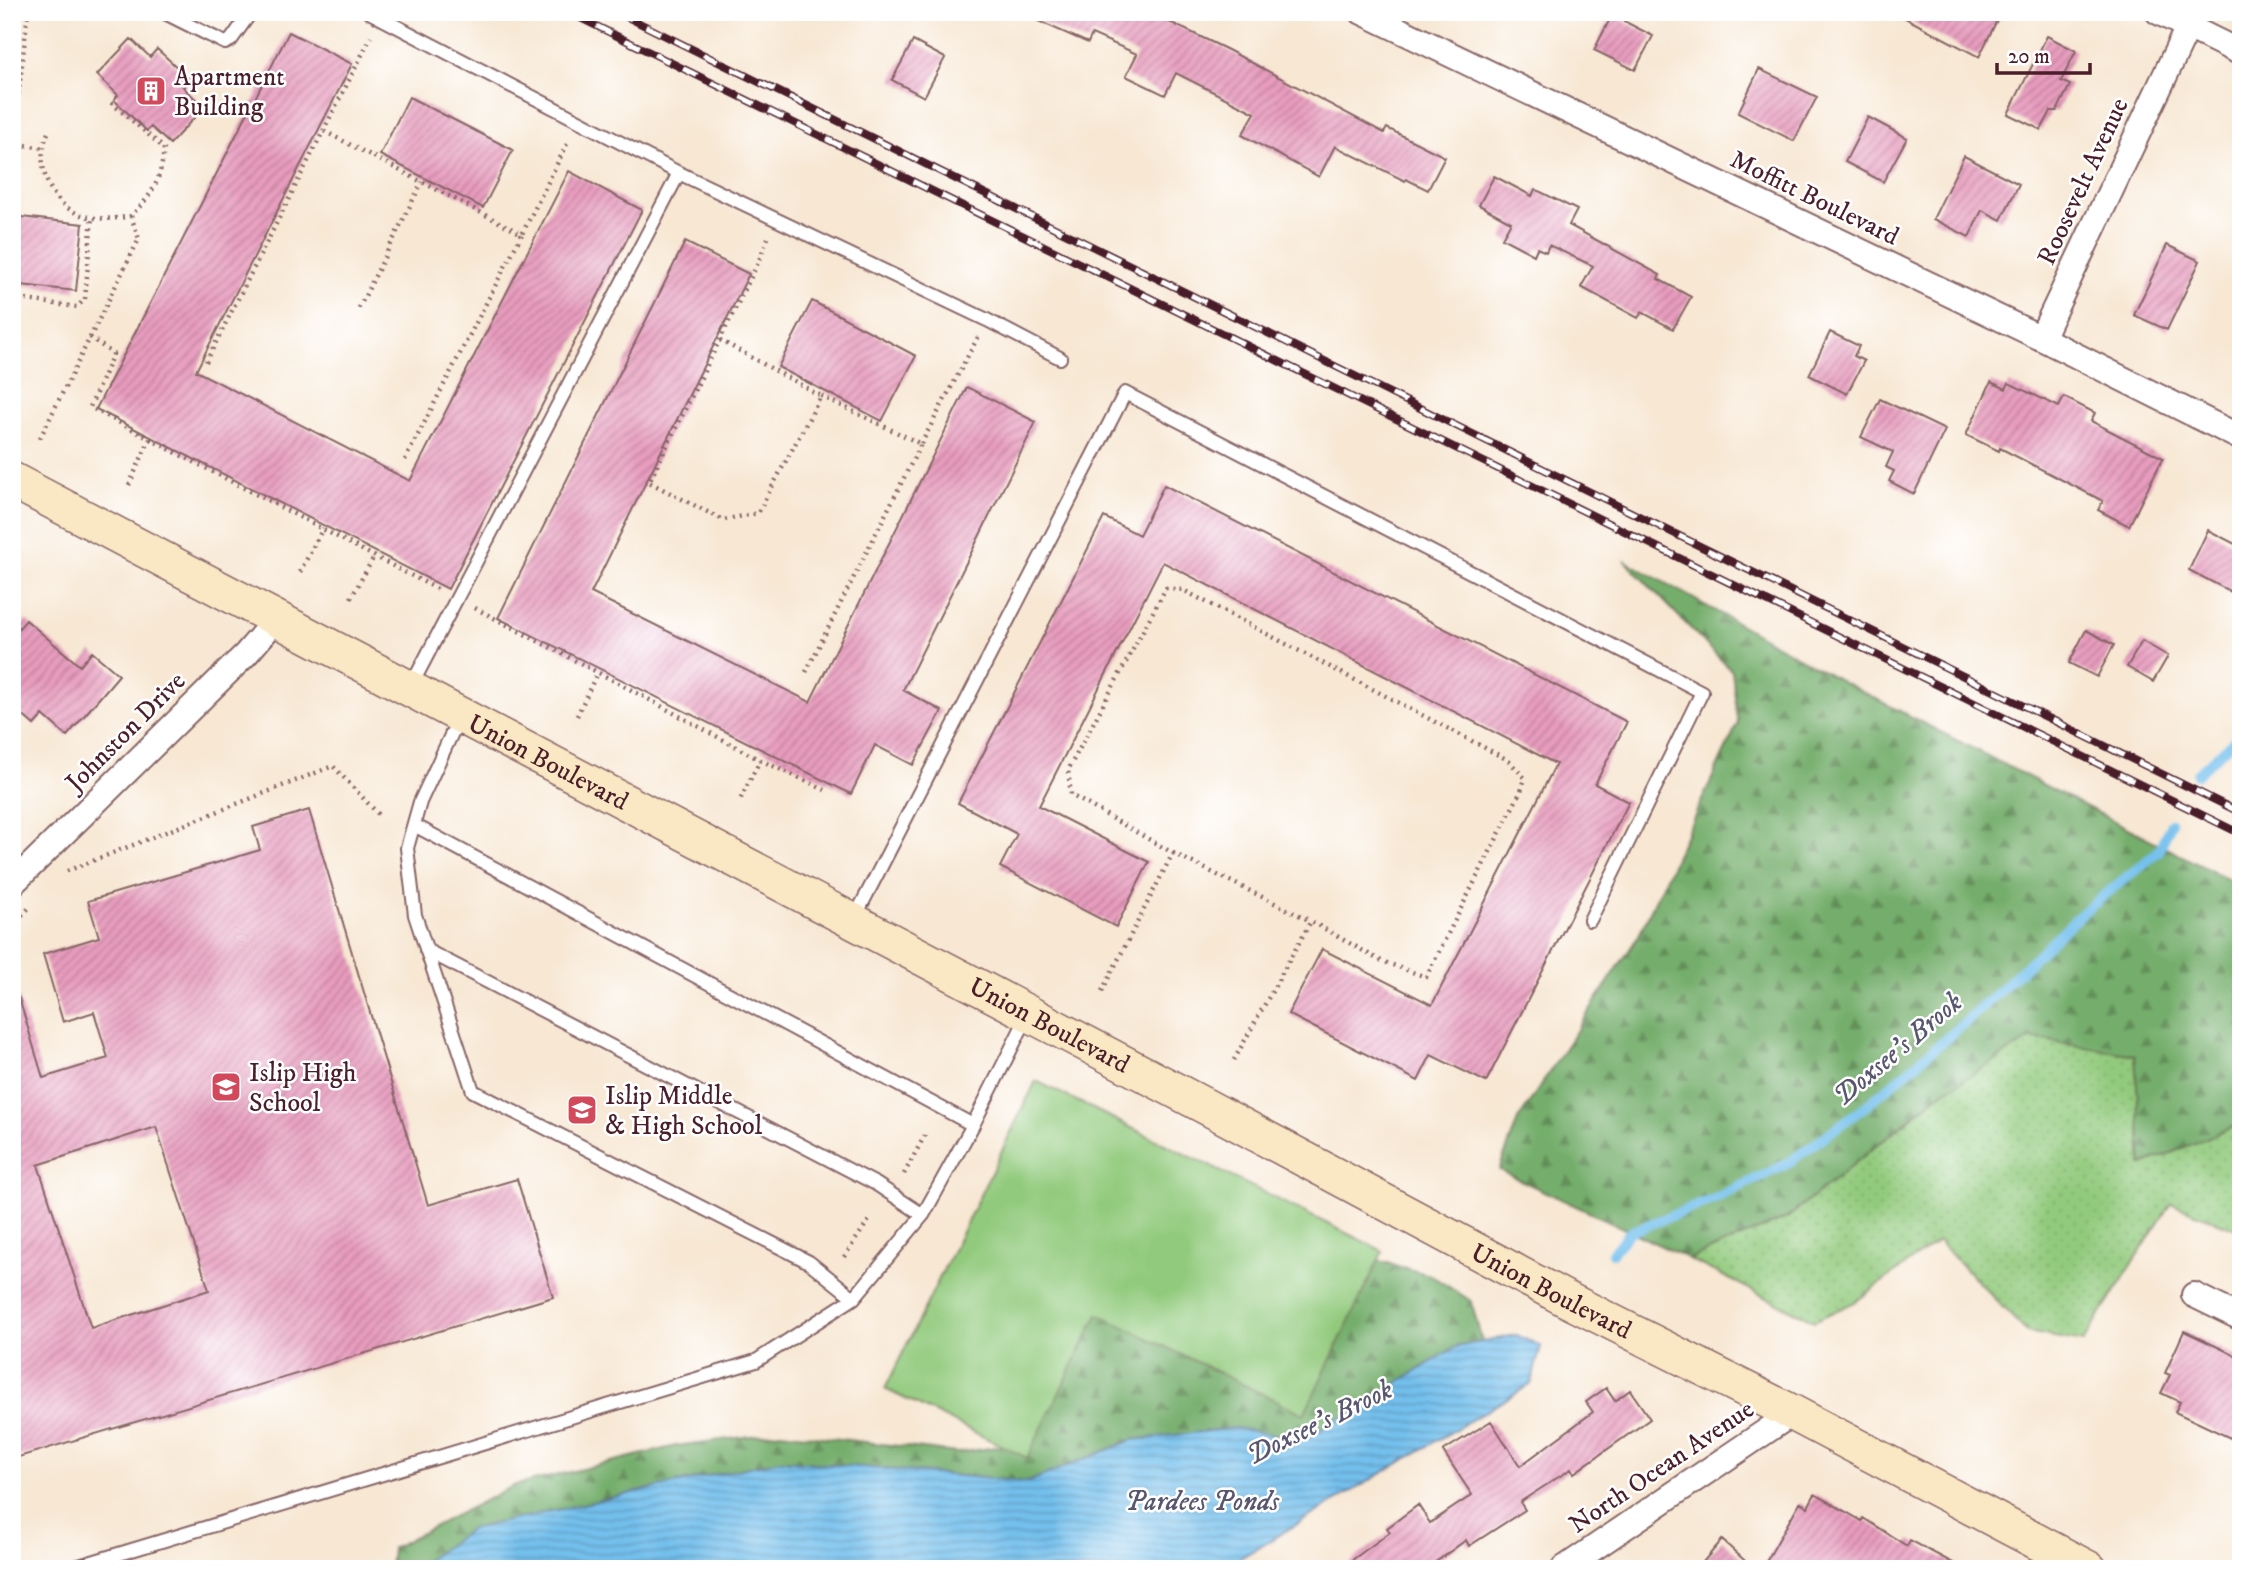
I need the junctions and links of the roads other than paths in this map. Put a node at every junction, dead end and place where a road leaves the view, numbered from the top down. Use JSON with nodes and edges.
{"nodes":[{"id":1,"x":163,"y":12,"type":"edge"},
{"id":2,"x":251,"y":12,"type":"edge"},
{"id":3,"x":1362,"y":12,"type":"edge"},
{"id":4,"x":2158,"y":12,"type":"edge"},
{"id":5,"x":375,"y":15,"type":"edge"},
{"id":6,"x":2192,"y":20,"type":"edge"},
{"id":7,"x":2241,"y":53,"type":"edge"},
{"id":8,"x":679,"y":173,"type":"junction"},
{"id":9,"x":2041,"y":338,"type":"junction"},
{"id":10,"x":1060,"y":358,"type":"dead end"},
{"id":11,"x":2241,"y":438,"type":"edge"},
{"id":12,"x":12,"y":480,"type":"edge"},
{"id":13,"x":277,"y":618,"type":"junction"},
{"id":14,"x":409,"y":688,"type":"junction"},
{"id":15,"x":461,"y":715,"type":"junction"},
{"id":16,"x":414,"y":825,"type":"junction"},
{"id":17,"x":12,"y":884,"type":"edge"},
{"id":18,"x":1590,"y":920,"type":"dead end"},
{"id":19,"x":853,"y":921,"type":"junction"},
{"id":20,"x":426,"y":950,"type":"junction"},
{"id":21,"x":1029,"y":1014,"type":"junction"},
{"id":22,"x":973,"y":1125,"type":"junction"},
{"id":23,"x":923,"y":1215,"type":"junction"},
{"id":24,"x":2194,"y":1295,"type":"dead end"},
{"id":25,"x":854,"y":1298,"type":"junction"},
{"id":26,"x":2241,"y":1318,"type":"edge"},
{"id":27,"x":1793,"y":1413,"type":"junction"},
{"id":28,"x":69,"y":1569,"type":"edge"},
{"id":29,"x":1563,"y":1569,"type":"edge"},
{"id":30,"x":2089,"y":1569,"type":"edge"}],
"edges":[{"from":1,"to":2,"type":"lane"},
{"from":3,"to":9,"type":"street","name":"Moffitt Boulevard"},
{"from":4,"to":6,"type":"street"},
{"from":5,"to":8,"type":"lane"},
{"from":6,"to":7,"type":"street"},
{"from":6,"to":9,"type":"street","name":"Roosevelt Avenue"},
{"from":8,"to":10,"type":"lane"},
{"from":8,"to":14,"type":"lane"},
{"from":9,"to":11,"type":"street","name":"Moffitt Boulevard"},
{"from":12,"to":13,"type":"main road","name":"Union Boulevard"},
{"from":13,"to":14,"type":"main road","name":"Union Boulevard"},
{"from":13,"to":17,"type":"street","name":"Johnston Drive"},
{"from":14,"to":15,"type":"main road","name":"Union Boulevard"},
{"from":15,"to":16,"type":"lane"},
{"from":15,"to":19,"type":"main road","name":"Union Boulevard"},
{"from":16,"to":20,"type":"lane"},
{"from":16,"to":22,"type":"lane"},
{"from":18,"to":19,"type":"lane"},
{"from":19,"to":21,"type":"main road","name":"Union Boulevard"},
{"from":20,"to":23,"type":"lane"},
{"from":20,"to":25,"type":"lane"},
{"from":21,"to":22,"type":"lane"},
{"from":21,"to":27,"type":"main road","name":"Union Boulevard"},
{"from":22,"to":23,"type":"lane"},
{"from":23,"to":25,"type":"lane"},
{"from":24,"to":26,"type":"street"},
{"from":25,"to":28,"type":"lane"},
{"from":27,"to":29,"type":"street","name":"North Ocean Avenue"},
{"from":27,"to":30,"type":"main road","name":"Union Boulevard"}]}
